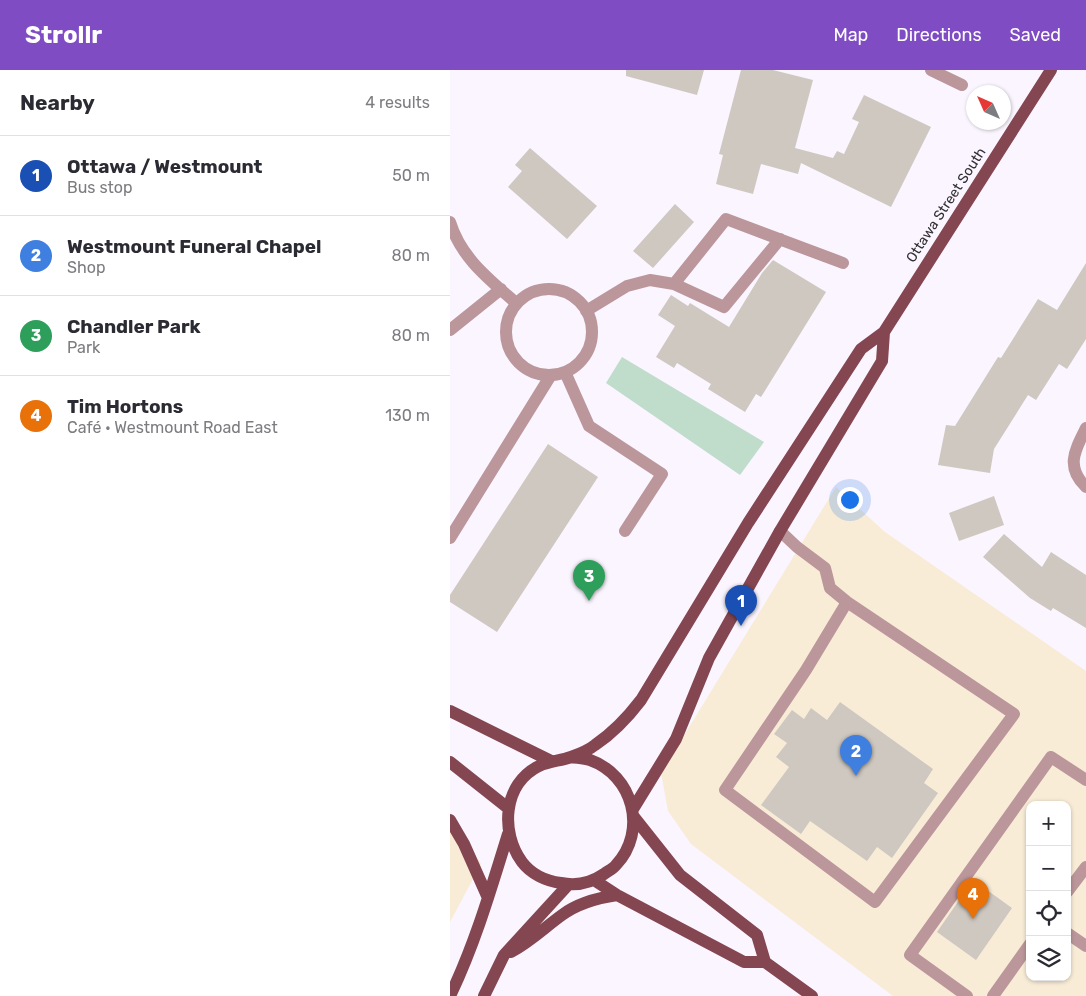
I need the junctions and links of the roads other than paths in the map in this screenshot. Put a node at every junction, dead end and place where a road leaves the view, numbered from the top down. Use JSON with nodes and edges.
{"nodes":[{"id":1,"x":930,"y":70,"type":"edge"},
{"id":2,"x":1050,"y":70,"type":"edge"},
{"id":3,"x":962,"y":85,"type":"dead end"},
{"id":4,"x":450,"y":222,"type":"edge"},
{"id":5,"x":780,"y":239,"type":"junction"},
{"id":6,"x":843,"y":263,"type":"dead end"},
{"id":7,"x":674,"y":284,"type":"junction"},
{"id":8,"x":500,"y":289,"type":"junction"},
{"id":9,"x":516,"y":303,"type":"junction"},
{"id":10,"x":586,"y":311,"type":"junction"},
{"id":11,"x":450,"y":330,"type":"edge"},
{"id":12,"x":884,"y":332,"type":"junction"},
{"id":13,"x":565,"y":372,"type":"junction"},
{"id":14,"x":551,"y":375,"type":"junction"},
{"id":15,"x":1086,"y":428,"type":"edge"},
{"id":16,"x":1086,"y":487,"type":"edge"},
{"id":17,"x":625,"y":531,"type":"dead end"},
{"id":18,"x":780,"y":531,"type":"junction"},
{"id":19,"x":450,"y":538,"type":"edge"},
{"id":20,"x":847,"y":602,"type":"junction"},
{"id":21,"x":450,"y":710,"type":"edge"},
{"id":22,"x":571,"y":757,"type":"junction"},
{"id":23,"x":551,"y":761,"type":"junction"},
{"id":24,"x":450,"y":762,"type":"edge"},
{"id":25,"x":1086,"y":780,"type":"edge"},
{"id":26,"x":508,"y":808,"type":"junction"},
{"id":27,"x":634,"y":813,"type":"junction"},
{"id":28,"x":450,"y":820,"type":"edge"},
{"id":29,"x":508,"y":834,"type":"junction"},
{"id":30,"x":1086,"y":867,"type":"edge"},
{"id":31,"x":594,"y":880,"type":"junction"},
{"id":32,"x":568,"y":885,"type":"junction"},
{"id":33,"x":1068,"y":891,"type":"edge"},
{"id":34,"x":617,"y":895,"type":"junction"},
{"id":35,"x":488,"y":898,"type":"junction"},
{"id":36,"x":1071,"y":935,"type":"edge"},
{"id":37,"x":1086,"y":946,"type":"edge"},
{"id":38,"x":1026,"y":950,"type":"edge"},
{"id":39,"x":504,"y":955,"type":"junction"},
{"id":40,"x":765,"y":962,"type":"junction"},
{"id":41,"x":450,"y":996,"type":"edge"},
{"id":42,"x":484,"y":996,"type":"edge"},
{"id":43,"x":812,"y":996,"type":"edge"},
{"id":44,"x":967,"y":996,"type":"edge"},
{"id":45,"x":993,"y":996,"type":"edge"}],
"edges":[{"from":1,"to":3,"type":"street"},
{"from":2,"to":12,"type":"main road","name":"Ottawa Street South"},
{"from":4,"to":8,"type":"street"},
{"from":5,"to":6,"type":"street"},
{"from":5,"to":7,"type":"street"},
{"from":5,"to":7,"type":"street"},
{"from":7,"to":10,"type":"street"},
{"from":8,"to":9,"type":"street"},
{"from":8,"to":11,"type":"street"},
{"from":9,"to":10,"type":"street"},
{"from":9,"to":14,"type":"street"},
{"from":10,"to":13,"type":"street"},
{"from":12,"to":18,"type":"main road"},
{"from":12,"to":22,"type":"main road"},
{"from":13,"to":14,"type":"street"},
{"from":13,"to":17,"type":"street"},
{"from":14,"to":19,"type":"street"},
{"from":15,"to":16,"type":"street"},
{"from":18,"to":20,"type":"street"},
{"from":18,"to":27,"type":"main road"},
{"from":20,"to":20,"type":"street"},
{"from":21,"to":23,"type":"main road"},
{"from":22,"to":23,"type":"main road"},
{"from":22,"to":27,"type":"main road"},
{"from":23,"to":26,"type":"main road"},
{"from":24,"to":26,"type":"main road"},
{"from":25,"to":44,"type":"street"},
{"from":26,"to":29,"type":"main road"},
{"from":27,"to":31,"type":"main road"},
{"from":27,"to":40,"type":"main road"},
{"from":28,"to":35,"type":"main road"},
{"from":29,"to":32,"type":"main road"},
{"from":29,"to":35,"type":"main road"},
{"from":30,"to":33,"type":"street"},
{"from":31,"to":32,"type":"main road"},
{"from":31,"to":34,"type":"main road"},
{"from":32,"to":39,"type":"main road"},
{"from":34,"to":39,"type":"main road"},
{"from":34,"to":40,"type":"main road"},
{"from":35,"to":41,"type":"main road"},
{"from":36,"to":37,"type":"street"},
{"from":38,"to":45,"type":"street"},
{"from":39,"to":42,"type":"main road"},
{"from":40,"to":43,"type":"main road"}]}
